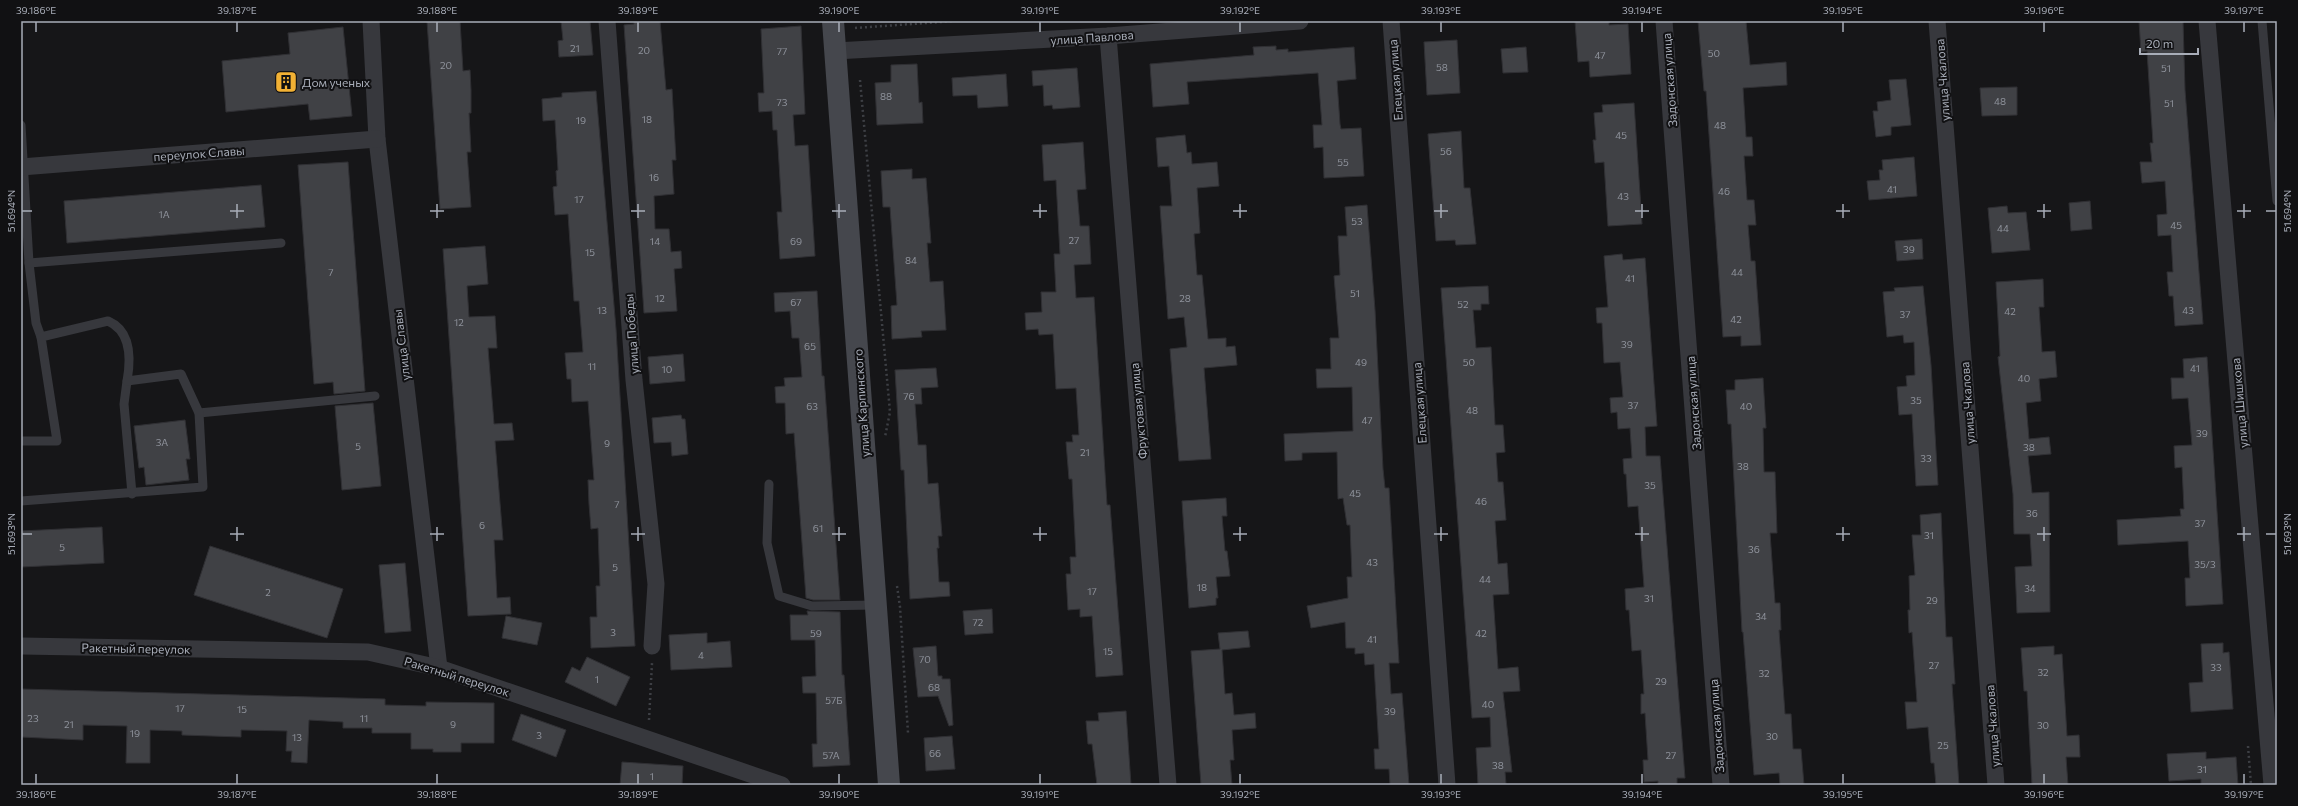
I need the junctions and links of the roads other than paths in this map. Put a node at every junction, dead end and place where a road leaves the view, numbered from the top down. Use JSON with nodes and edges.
{"nodes":[{"id":1,"x":371,"y":21,"type":"edge"},
{"id":2,"x":607,"y":21,"type":"edge"},
{"id":3,"x":833,"y":21,"type":"edge"},
{"id":4,"x":1300,"y":21,"type":"edge"},
{"id":5,"x":1390,"y":21,"type":"edge"},
{"id":6,"x":1664,"y":21,"type":"edge"},
{"id":7,"x":1937,"y":21,"type":"edge"},
{"id":8,"x":2206,"y":21,"type":"edge"},
{"id":9,"x":2262,"y":21,"type":"edge"},
{"id":10,"x":1108,"y":36,"type":"junction"},
{"id":11,"x":835,"y":51,"type":"junction"},
{"id":12,"x":21,"y":125,"type":"edge"},
{"id":13,"x":377,"y":139,"type":"junction"},
{"id":14,"x":22,"y":167,"type":"edge"},
{"id":15,"x":2277,"y":201,"type":"edge"},
{"id":16,"x":281,"y":243,"type":"dead end"},
{"id":17,"x":29,"y":263,"type":"junction"},
{"id":18,"x":41,"y":337,"type":"junction"},
{"id":19,"x":127,"y":381,"type":"junction"},
{"id":20,"x":376,"y":396,"type":"dead end"},
{"id":21,"x":199,"y":413,"type":"junction"},
{"id":22,"x":21,"y":441,"type":"edge"},
{"id":23,"x":769,"y":484,"type":"dead end"},
{"id":24,"x":132,"y":494,"type":"junction"},
{"id":25,"x":21,"y":501,"type":"edge"},
{"id":26,"x":876,"y":605,"type":"junction"},
{"id":27,"x":21,"y":646,"type":"edge"},
{"id":28,"x":652,"y":646,"type":"road end"},
{"id":29,"x":439,"y":668,"type":"junction"},
{"id":30,"x":782,"y":785,"type":"edge"},
{"id":31,"x":889,"y":785,"type":"edge"},
{"id":32,"x":1168,"y":785,"type":"edge"},
{"id":33,"x":1447,"y":785,"type":"edge"},
{"id":34,"x":1721,"y":785,"type":"edge"},
{"id":35,"x":1996,"y":785,"type":"edge"},
{"id":36,"x":2272,"y":785,"type":"edge"}],
"edges":[{"from":1,"to":13,"type":"street","name":"улица Славы"},
{"from":2,"to":28,"type":"street","name":"улица Победы"},
{"from":3,"to":11,"type":"street","name":"улица Карпинского"},
{"from":4,"to":10,"type":"street","name":"улица Павлова"},
{"from":5,"to":33,"type":"street","name":"Елецкая улица"},
{"from":6,"to":34,"type":"street","name":"Задонская улица"},
{"from":7,"to":35,"type":"street","name":"улица Чкалова"},
{"from":8,"to":36,"type":"street","name":"улица Шишкова"},
{"from":9,"to":15,"type":"lane"},
{"from":10,"to":11,"type":"street","name":"улица Павлова"},
{"from":10,"to":32,"type":"street","name":"Фруктовая улица"},
{"from":11,"to":26,"type":"street","name":"улица Карпинского"},
{"from":12,"to":14,"type":"lane"},
{"from":13,"to":14,"type":"street","name":"переулок Славы"},
{"from":13,"to":29,"type":"street","name":"улица Славы"},
{"from":14,"to":17,"type":"lane"},
{"from":16,"to":17,"type":"lane"},
{"from":17,"to":18,"type":"lane"},
{"from":18,"to":19,"type":"lane"},
{"from":18,"to":22,"type":"lane"},
{"from":19,"to":21,"type":"lane"},
{"from":19,"to":24,"type":"lane"},
{"from":20,"to":21,"type":"lane"},
{"from":21,"to":24,"type":"lane"},
{"from":23,"to":26,"type":"lane"},
{"from":24,"to":25,"type":"lane"},
{"from":26,"to":31,"type":"street","name":"улица Карпинского"},
{"from":27,"to":29,"type":"street","name":"Ракетный переулок"},
{"from":29,"to":30,"type":"street","name":"Ракетный переулок"}]}
